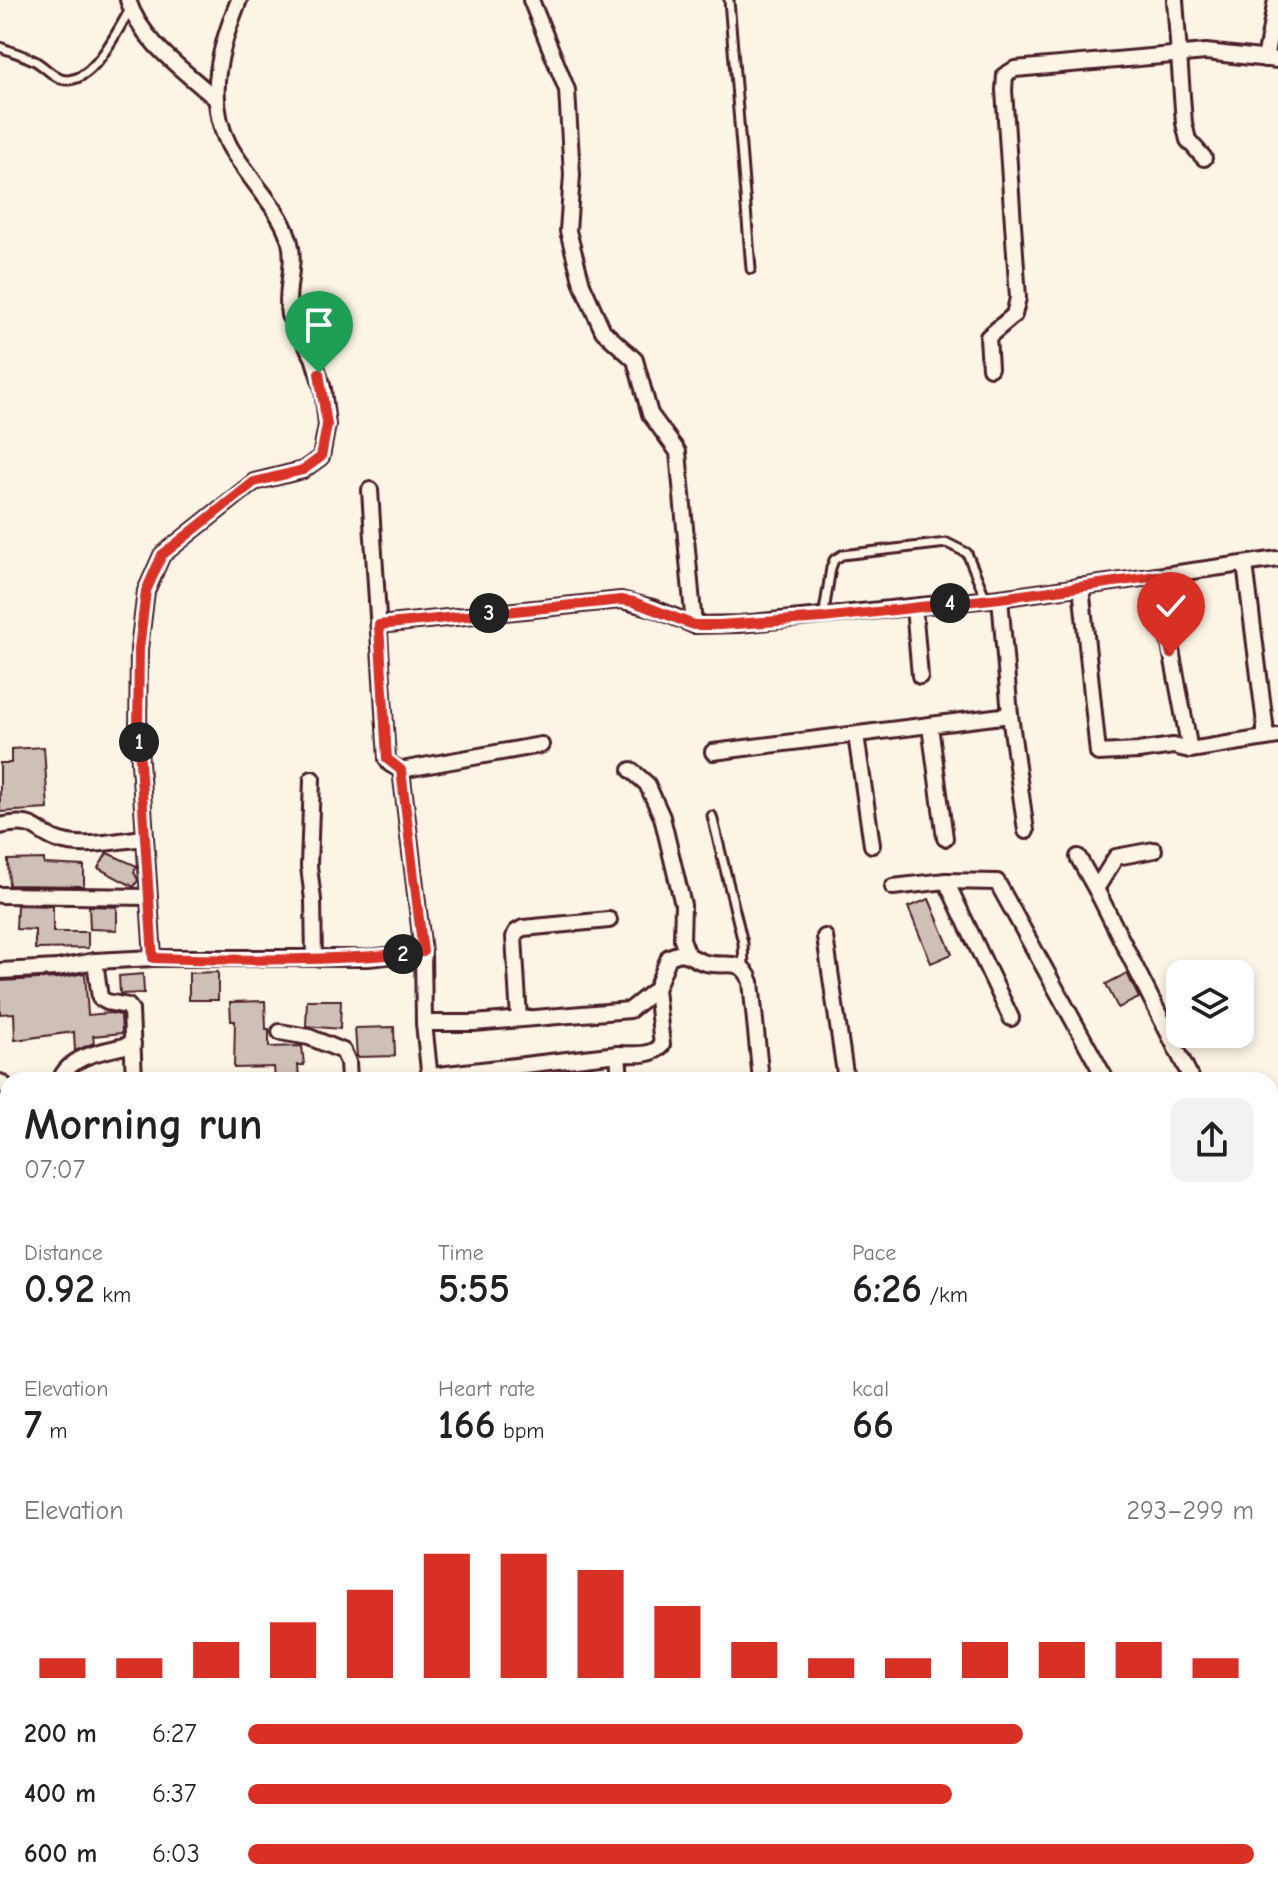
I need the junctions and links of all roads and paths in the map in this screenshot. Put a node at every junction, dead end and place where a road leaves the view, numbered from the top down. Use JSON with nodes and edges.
{"nodes":[{"id":1,"x":239,"y":0,"type":"edge"},
{"id":2,"x":531,"y":0,"type":"edge"},
{"id":3,"x":729,"y":0,"type":"edge"},
{"id":4,"x":1175,"y":0,"type":"edge"},
{"id":5,"x":1276,"y":0,"type":"edge"},
{"id":6,"x":130,"y":4,"type":"edge"},
{"id":7,"x":0,"y":47,"type":"edge"},
{"id":8,"x":1180,"y":56,"type":"junction"},
{"id":9,"x":1272,"y":59,"type":"edge"},
{"id":10,"x":216,"y":99,"type":"junction"},
{"id":11,"x":1204,"y":158,"type":"dead end"},
{"id":12,"x":751,"y":269,"type":"dead end"},
{"id":13,"x":990,"y":368,"type":"dead end"},
{"id":14,"x":370,"y":490,"type":"dead end"},
{"id":15,"x":1278,"y":559,"type":"edge"},
{"id":16,"x":1245,"y":564,"type":"junction"},
{"id":17,"x":1157,"y":576,"type":"junction"},
{"id":18,"x":1081,"y":586,"type":"junction"},
{"id":19,"x":993,"y":599,"type":"junction"},
{"id":20,"x":914,"y":607,"type":"junction"},
{"id":21,"x":823,"y":618,"type":"junction"},
{"id":22,"x":379,"y":625,"type":"junction"},
{"id":23,"x":694,"y":625,"type":"junction"},
{"id":24,"x":920,"y":676,"type":"dead end"},
{"id":25,"x":1010,"y":715,"type":"junction"},
{"id":26,"x":930,"y":726,"type":"junction"},
{"id":27,"x":856,"y":735,"type":"junction"},
{"id":28,"x":1271,"y":736,"type":"edge"},
{"id":29,"x":541,"y":745,"type":"dead end"},
{"id":30,"x":1190,"y":750,"type":"junction"},
{"id":31,"x":713,"y":752,"type":"dead end"},
{"id":32,"x":401,"y":770,"type":"junction"},
{"id":33,"x":631,"y":770,"type":"dead end"},
{"id":34,"x":312,"y":779,"type":"dead end"},
{"id":35,"x":712,"y":816,"type":"dead end"},
{"id":36,"x":0,"y":826,"type":"edge"},
{"id":37,"x":1026,"y":831,"type":"dead end"},
{"id":38,"x":145,"y":838,"type":"junction"},
{"id":39,"x":945,"y":838,"type":"dead end"},
{"id":40,"x":872,"y":845,"type":"dead end"},
{"id":41,"x":1154,"y":850,"type":"dead end"},
{"id":42,"x":1078,"y":857,"type":"dead end"},
{"id":43,"x":946,"y":881,"type":"junction"},
{"id":44,"x":893,"y":887,"type":"dead end"},
{"id":45,"x":1096,"y":889,"type":"junction"},
{"id":46,"x":0,"y":895,"type":"edge"},
{"id":47,"x":149,"y":897,"type":"junction"},
{"id":48,"x":609,"y":920,"type":"dead end"},
{"id":49,"x":825,"y":937,"type":"dead end"},
{"id":50,"x":423,"y":952,"type":"junction"},
{"id":51,"x":688,"y":955,"type":"junction"},
{"id":52,"x":153,"y":958,"type":"junction"},
{"id":53,"x":314,"y":958,"type":"junction"},
{"id":54,"x":95,"y":961,"type":"junction"},
{"id":55,"x":744,"y":967,"type":"junction"},
{"id":56,"x":0,"y":971,"type":"edge"},
{"id":57,"x":656,"y":989,"type":"junction"},
{"id":58,"x":1011,"y":1018,"type":"dead end"},
{"id":59,"x":519,"y":1019,"type":"junction"},
{"id":60,"x":424,"y":1023,"type":"junction"},
{"id":61,"x":280,"y":1032,"type":"dead end"},
{"id":62,"x":133,"y":1044,"type":"junction"},
{"id":63,"x":618,"y":1054,"type":"junction"},
{"id":64,"x":64,"y":1072,"type":"edge"},
{"id":65,"x":134,"y":1072,"type":"edge"},
{"id":66,"x":349,"y":1072,"type":"edge"},
{"id":67,"x":429,"y":1072,"type":"edge"},
{"id":68,"x":477,"y":1072,"type":"edge"},
{"id":69,"x":619,"y":1072,"type":"edge"},
{"id":70,"x":760,"y":1072,"type":"edge"},
{"id":71,"x":845,"y":1072,"type":"edge"},
{"id":72,"x":1102,"y":1072,"type":"edge"},
{"id":73,"x":1188,"y":1072,"type":"edge"}],
"edges":[{"from":1,"to":10,"type":"street"},
{"from":2,"to":23,"type":"street"},
{"from":3,"to":12,"type":"lane"},
{"from":4,"to":8,"type":"street"},
{"from":5,"to":9,"type":"street"},
{"from":6,"to":7,"type":"lane"},
{"from":6,"to":10,"type":"street"},
{"from":8,"to":9,"type":"street"},
{"from":8,"to":11,"type":"street"},
{"from":8,"to":13,"type":"street"},
{"from":10,"to":38,"type":"street"},
{"from":14,"to":22,"type":"street"},
{"from":15,"to":16,"type":"street"},
{"from":16,"to":17,"type":"street"},
{"from":16,"to":28,"type":"street"},
{"from":17,"to":18,"type":"street"},
{"from":17,"to":30,"type":"street"},
{"from":18,"to":19,"type":"street"},
{"from":18,"to":30,"type":"street"},
{"from":19,"to":20,"type":"street"},
{"from":19,"to":21,"type":"lane"},
{"from":19,"to":25,"type":"street"},
{"from":20,"to":21,"type":"street"},
{"from":20,"to":24,"type":"street"},
{"from":21,"to":23,"type":"street"},
{"from":22,"to":23,"type":"street"},
{"from":22,"to":32,"type":"street"},
{"from":25,"to":26,"type":"street"},
{"from":25,"to":37,"type":"street"},
{"from":26,"to":27,"type":"street"},
{"from":26,"to":39,"type":"street"},
{"from":27,"to":31,"type":"street"},
{"from":27,"to":40,"type":"street"},
{"from":28,"to":30,"type":"street"},
{"from":29,"to":32,"type":"street"},
{"from":32,"to":50,"type":"street"},
{"from":33,"to":51,"type":"street"},
{"from":34,"to":53,"type":"street"},
{"from":35,"to":55,"type":"lane"},
{"from":36,"to":38,"type":"street"},
{"from":38,"to":47,"type":"street"},
{"from":41,"to":45,"type":"street"},
{"from":42,"to":45,"type":"street"},
{"from":43,"to":44,"type":"street"},
{"from":43,"to":58,"type":"street"},
{"from":43,"to":72,"type":"street"},
{"from":45,"to":73,"type":"street"},
{"from":46,"to":47,"type":"street"},
{"from":47,"to":52,"type":"street"},
{"from":48,"to":59,"type":"street"},
{"from":49,"to":71,"type":"street"},
{"from":50,"to":53,"type":"street"},
{"from":50,"to":60,"type":"street"},
{"from":51,"to":55,"type":"street"},
{"from":51,"to":57,"type":"street"},
{"from":52,"to":53,"type":"street"},
{"from":52,"to":54,"type":"street"},
{"from":54,"to":56,"type":"street"},
{"from":54,"to":62,"type":"street"},
{"from":55,"to":70,"type":"street"},
{"from":57,"to":59,"type":"street"},
{"from":57,"to":63,"type":"street"},
{"from":59,"to":60,"type":"street"},
{"from":60,"to":67,"type":"street"},
{"from":61,"to":66,"type":"street"},
{"from":62,"to":64,"type":"street"},
{"from":62,"to":65,"type":"street"},
{"from":63,"to":68,"type":"street"},
{"from":63,"to":69,"type":"street"}]}
